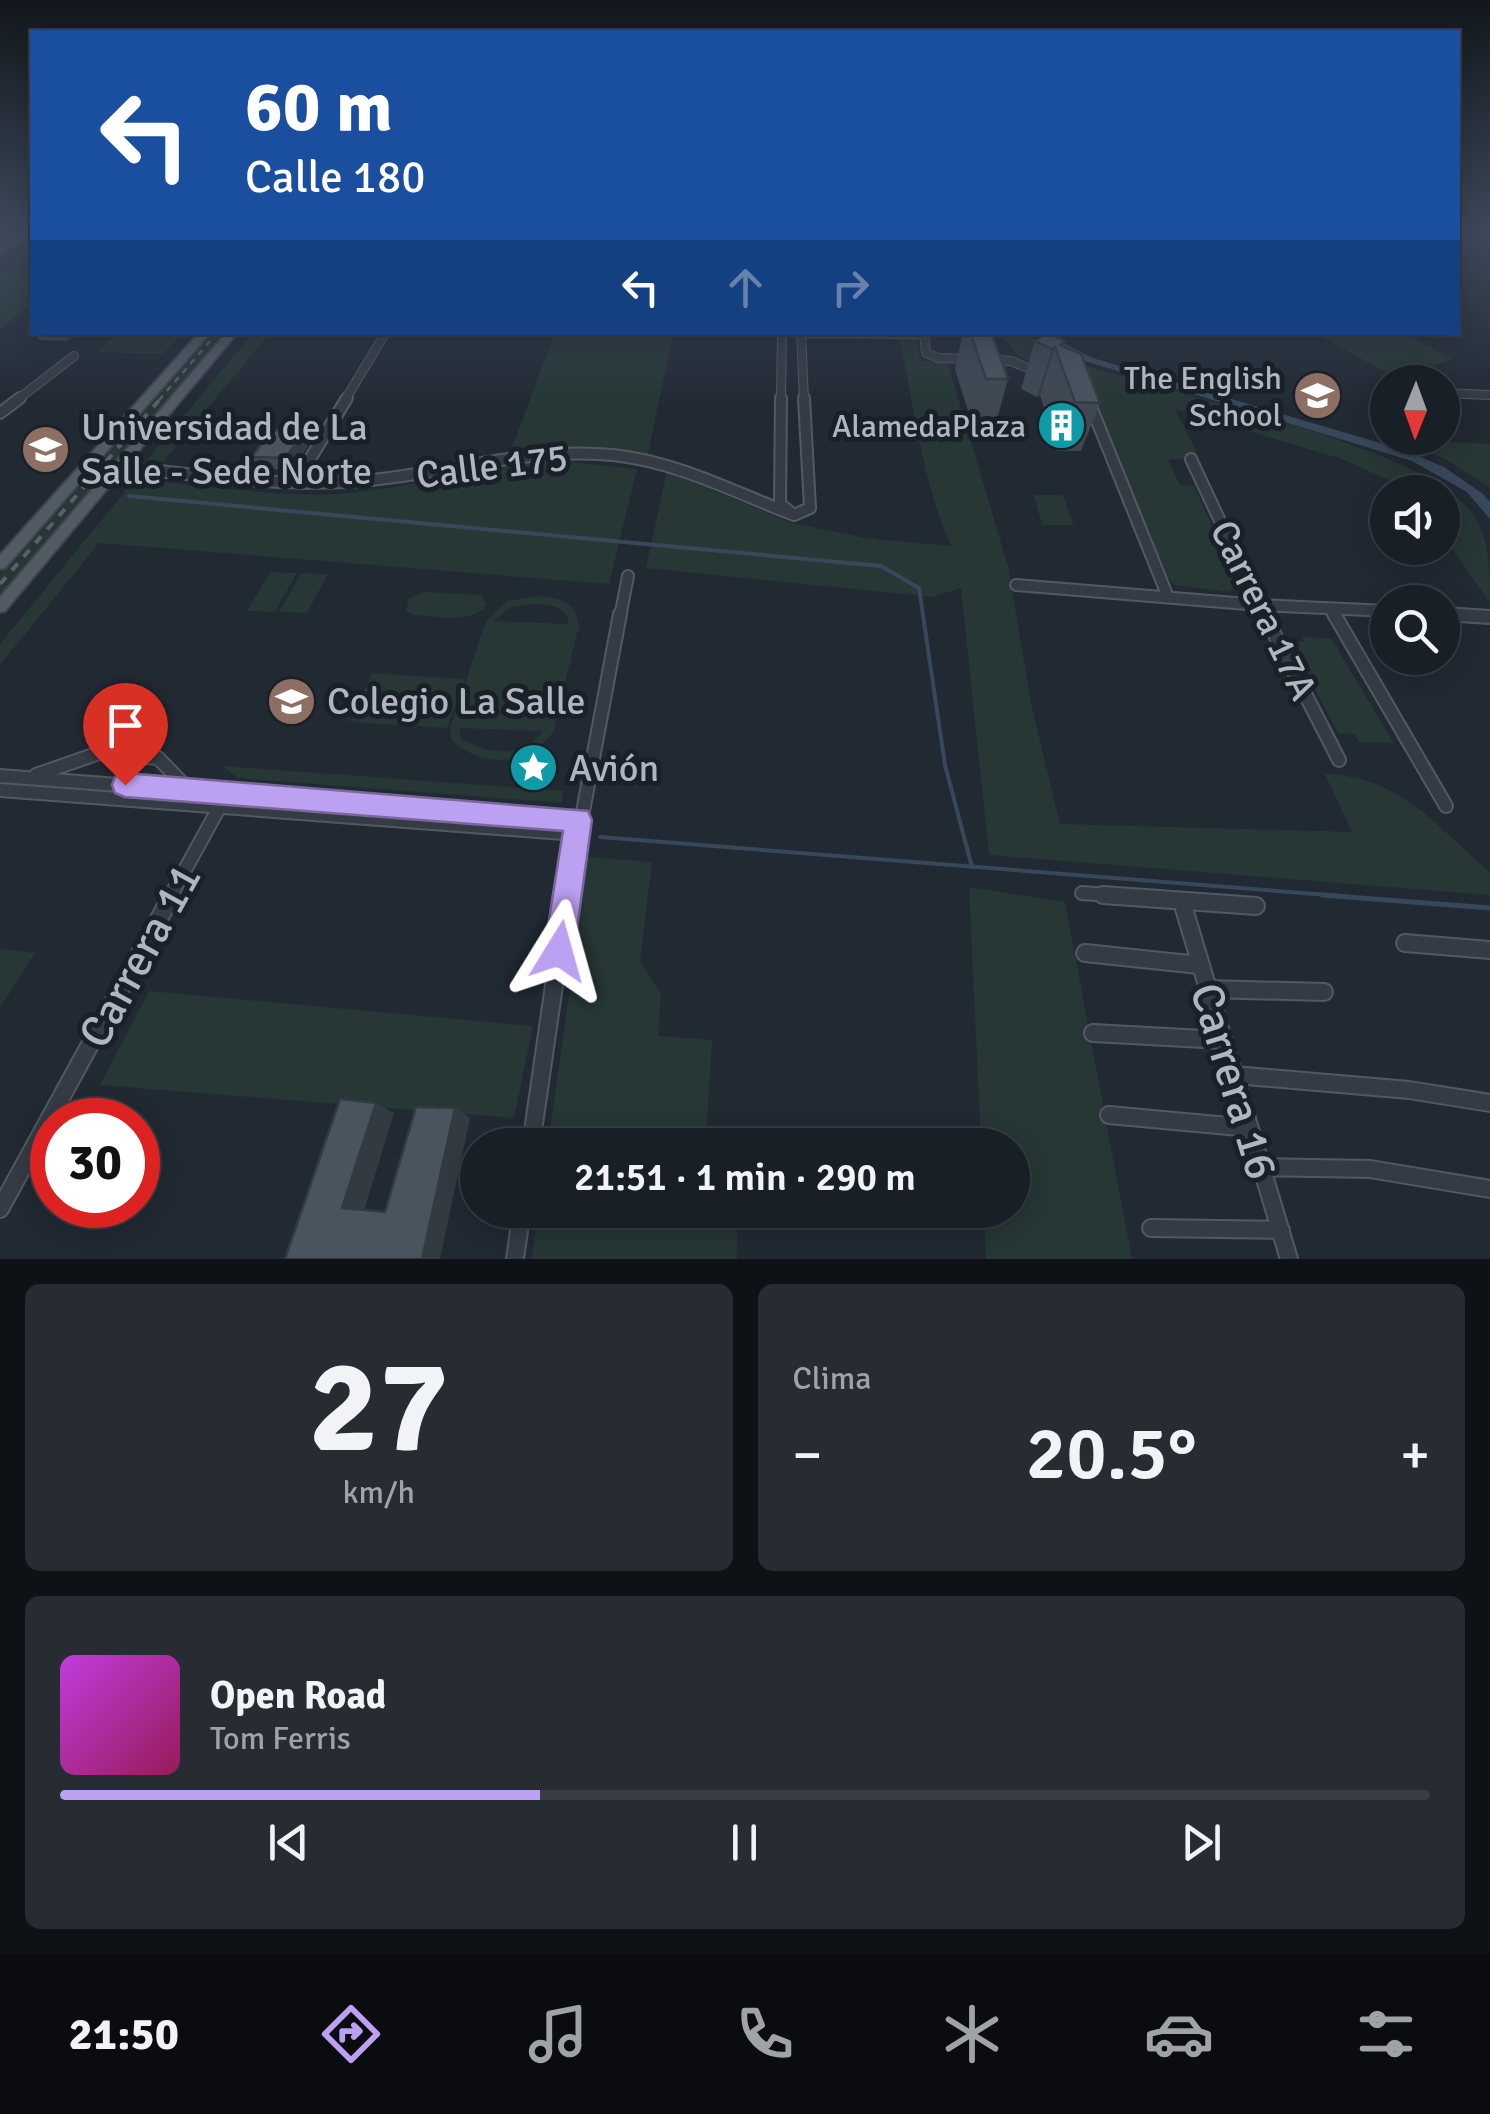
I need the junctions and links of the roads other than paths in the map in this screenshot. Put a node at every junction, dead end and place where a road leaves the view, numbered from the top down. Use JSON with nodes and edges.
{"nodes":[{"id":1,"x":203,"y":335,"type":"edge"},
{"id":2,"x":230,"y":335,"type":"edge"},
{"id":3,"x":384,"y":335,"type":"edge"},
{"id":4,"x":785,"y":335,"type":"edge"},
{"id":5,"x":801,"y":335,"type":"edge"},
{"id":6,"x":924,"y":335,"type":"edge"},
{"id":7,"x":74,"y":356,"type":"dead end"},
{"id":8,"x":1050,"y":378,"type":"edge"},
{"id":9,"x":1080,"y":392,"type":"edge"},
{"id":10,"x":1460,"y":394,"type":"edge"},
{"id":11,"x":1490,"y":395,"type":"edge"},
{"id":12,"x":0,"y":400,"type":"edge"},
{"id":13,"x":16,"y":400,"type":"junction"},
{"id":14,"x":0,"y":413,"type":"edge"},
{"id":15,"x":1191,"y":459,"type":"dead end"},
{"id":16,"x":120,"y":467,"type":"junction"},
{"id":17,"x":296,"y":482,"type":"junction"},
{"id":18,"x":794,"y":516,"type":"junction"},
{"id":19,"x":0,"y":564,"type":"edge"},
{"id":20,"x":628,"y":576,"type":"dead end"},
{"id":21,"x":1016,"y":584,"type":"dead end"},
{"id":22,"x":1168,"y":596,"type":"junction"},
{"id":23,"x":1259,"y":605,"type":"junction"},
{"id":24,"x":0,"y":607,"type":"edge"},
{"id":25,"x":1331,"y":609,"type":"junction"},
{"id":26,"x":1370,"y":610,"type":"edge"},
{"id":27,"x":1460,"y":615,"type":"edge"},
{"id":28,"x":1490,"y":617,"type":"edge"},
{"id":29,"x":1339,"y":760,"type":"dead end"},
{"id":30,"x":0,"y":776,"type":"edge"},
{"id":31,"x":28,"y":778,"type":"junction"},
{"id":32,"x":0,"y":790,"type":"edge"},
{"id":33,"x":189,"y":790,"type":"junction"},
{"id":34,"x":220,"y":806,"type":"junction"},
{"id":35,"x":1446,"y":806,"type":"dead end"},
{"id":36,"x":577,"y":827,"type":"junction"},
{"id":37,"x":1082,"y":893,"type":"dead end"},
{"id":38,"x":1182,"y":902,"type":"junction"},
{"id":39,"x":1256,"y":906,"type":"dead end"},
{"id":40,"x":1405,"y":943,"type":"dead end"},
{"id":41,"x":1490,"y":950,"type":"edge"},
{"id":42,"x":1085,"y":953,"type":"dead end"},
{"id":43,"x":1199,"y":965,"type":"junction"},
{"id":44,"x":1207,"y":989,"type":"junction"},
{"id":45,"x":1324,"y":992,"type":"dead end"},
{"id":46,"x":1093,"y":1033,"type":"dead end"},
{"id":47,"x":1222,"y":1040,"type":"junction"},
{"id":48,"x":1234,"y":1075,"type":"junction"},
{"id":49,"x":1490,"y":1103,"type":"edge"},
{"id":50,"x":1109,"y":1115,"type":"dead end"},
{"id":51,"x":533,"y":1128,"type":"edge"},
{"id":52,"x":1250,"y":1128,"type":"junction"},
{"id":53,"x":1262,"y":1167,"type":"junction"},
{"id":54,"x":1490,"y":1189,"type":"edge"},
{"id":55,"x":0,"y":1210,"type":"edge"},
{"id":56,"x":519,"y":1228,"type":"edge"},
{"id":57,"x":1151,"y":1228,"type":"dead end"},
{"id":58,"x":1281,"y":1230,"type":"junction"},
{"id":59,"x":515,"y":1259,"type":"edge"},
{"id":60,"x":1289,"y":1259,"type":"edge"}],
"edges":[{"from":1,"to":19,"type":"main road"},
{"from":2,"to":16,"type":"main road"},
{"from":3,"to":17,"type":"street"},
{"from":4,"to":18,"type":"street"},
{"from":5,"to":18,"type":"street"},
{"from":6,"to":8,"type":"street"},
{"from":7,"to":13,"type":"street"},
{"from":9,"to":22,"type":"street"},
{"from":10,"to":11,"type":"street"},
{"from":12,"to":13,"type":"street"},
{"from":13,"to":14,"type":"street"},
{"from":15,"to":23,"type":"street","name":"Carrera 17A"},
{"from":16,"to":17,"type":"street","name":"Calle 175"},
{"from":16,"to":24,"type":"main road"},
{"from":17,"to":18,"type":"street","name":"Calle 175"},
{"from":20,"to":36,"type":"street"},
{"from":21,"to":22,"type":"street"},
{"from":22,"to":23,"type":"street"},
{"from":23,"to":25,"type":"street"},
{"from":23,"to":29,"type":"street","name":"Carrera 17A"},
{"from":25,"to":26,"type":"street"},
{"from":25,"to":35,"type":"street"},
{"from":27,"to":28,"type":"street"},
{"from":30,"to":31,"type":"street"},
{"from":31,"to":33,"type":"street"},
{"from":31,"to":33,"type":"street"},
{"from":32,"to":34,"type":"street"},
{"from":33,"to":36,"type":"street"},
{"from":34,"to":36,"type":"street"},
{"from":34,"to":55,"type":"street","name":"Carrera 11"},
{"from":36,"to":51,"type":"street"},
{"from":37,"to":38,"type":"street"},
{"from":38,"to":39,"type":"street"},
{"from":38,"to":43,"type":"street","name":"Carrera 16"},
{"from":40,"to":41,"type":"street"},
{"from":42,"to":43,"type":"street"},
{"from":43,"to":44,"type":"street","name":"Carrera 16"},
{"from":44,"to":45,"type":"street"},
{"from":44,"to":47,"type":"street","name":"Carrera 16"},
{"from":46,"to":47,"type":"street"},
{"from":47,"to":48,"type":"street","name":"Carrera 16"},
{"from":48,"to":49,"type":"street"},
{"from":48,"to":52,"type":"street","name":"Carrera 16"},
{"from":50,"to":52,"type":"street"},
{"from":52,"to":53,"type":"street","name":"Carrera 16"},
{"from":53,"to":54,"type":"street"},
{"from":53,"to":58,"type":"street","name":"Carrera 16"},
{"from":56,"to":59,"type":"street"},
{"from":57,"to":58,"type":"street"},
{"from":58,"to":60,"type":"street","name":"Carrera 16"}]}
